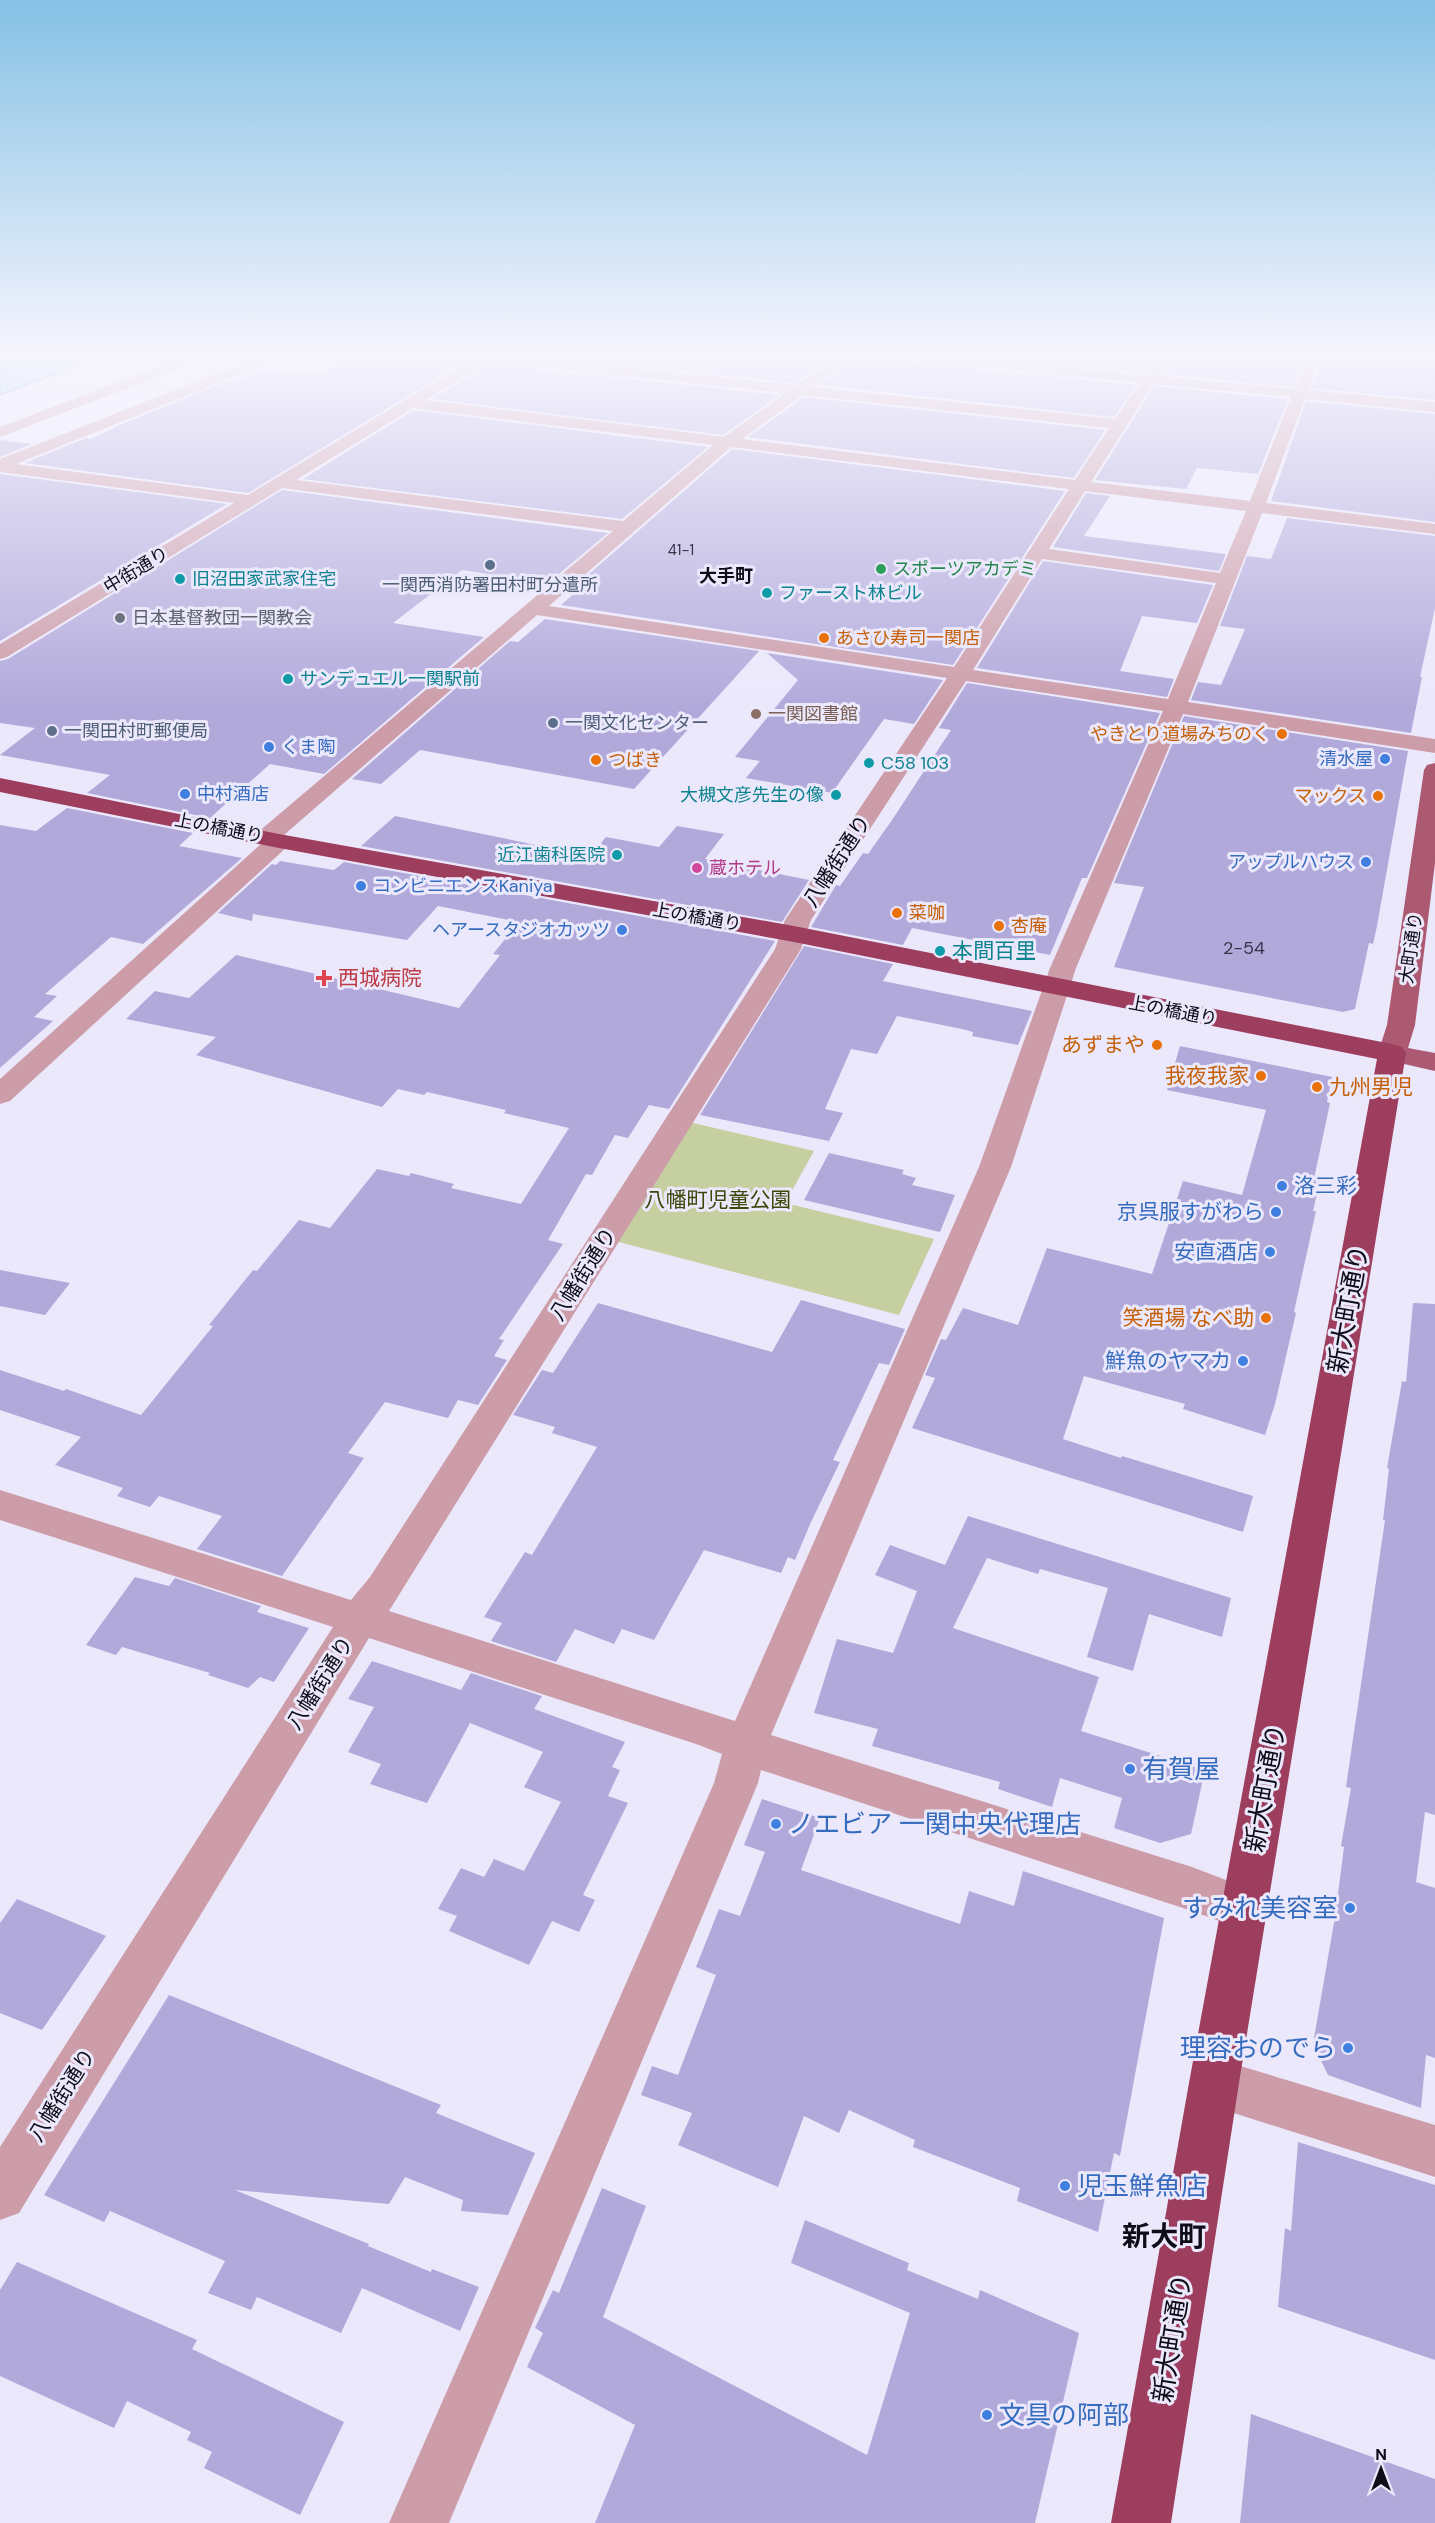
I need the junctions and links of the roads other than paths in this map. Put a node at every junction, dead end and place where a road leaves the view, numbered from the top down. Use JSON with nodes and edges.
{"nodes":[{"id":1,"x":57,"y":474,"type":"edge"},
{"id":2,"x":294,"y":474,"type":"edge"},
{"id":3,"x":689,"y":474,"type":"edge"},
{"id":4,"x":976,"y":474,"type":"edge"},
{"id":5,"x":1089,"y":474,"type":"edge"},
{"id":6,"x":1269,"y":474,"type":"edge"},
{"id":7,"x":279,"y":483,"type":"junction"},
{"id":8,"x":1081,"y":487,"type":"junction"},
{"id":9,"x":250,"y":500,"type":"junction"},
{"id":10,"x":1256,"y":507,"type":"junction"},
{"id":11,"x":626,"y":528,"type":"junction"},
{"id":12,"x":1435,"y":529,"type":"edge"},
{"id":13,"x":1037,"y":553,"type":"junction"},
{"id":14,"x":1226,"y":579,"type":"junction"},
{"id":15,"x":533,"y":609,"type":"junction"},
{"id":16,"x":0,"y":653,"type":"edge"},
{"id":17,"x":960,"y":674,"type":"junction"},
{"id":18,"x":1175,"y":707,"type":"junction"},
{"id":19,"x":1435,"y":746,"type":"edge"},
{"id":20,"x":1435,"y":770,"type":"edge"},
{"id":21,"x":0,"y":785,"type":"edge"},
{"id":22,"x":273,"y":839,"type":"junction"},
{"id":23,"x":794,"y":934,"type":"junction"},
{"id":24,"x":1056,"y":988,"type":"junction"},
{"id":25,"x":1392,"y":1053,"type":"junction"},
{"id":26,"x":1435,"y":1062,"type":"edge"},
{"id":27,"x":0,"y":1095,"type":"edge"},
{"id":28,"x":0,"y":1505,"type":"edge"},
{"id":29,"x":360,"y":1618,"type":"junction"},
{"id":30,"x":746,"y":1744,"type":"junction"},
{"id":31,"x":1244,"y":1908,"type":"junction"},
{"id":32,"x":1214,"y":2083,"type":"junction"},
{"id":33,"x":1435,"y":2151,"type":"edge"},
{"id":34,"x":0,"y":2194,"type":"edge"},
{"id":35,"x":419,"y":2523,"type":"edge"},
{"id":36,"x":1141,"y":2523,"type":"edge"}],
"edges":[{"from":1,"to":9,"type":"street"},
{"from":2,"to":7,"type":"street","name":"中街通り"},
{"from":3,"to":11,"type":"street"},
{"from":4,"to":8,"type":"street"},
{"from":5,"to":8,"type":"street","name":"八幡街通り"},
{"from":6,"to":10,"type":"street"},
{"from":7,"to":9,"type":"street","name":"中街通り"},
{"from":7,"to":11,"type":"street"},
{"from":8,"to":10,"type":"street"},
{"from":8,"to":13,"type":"street","name":"八幡街通り"},
{"from":9,"to":16,"type":"street","name":"中街通り"},
{"from":10,"to":12,"type":"street"},
{"from":10,"to":14,"type":"street"},
{"from":11,"to":15,"type":"street"},
{"from":13,"to":14,"type":"street"},
{"from":13,"to":17,"type":"street","name":"八幡街通り"},
{"from":14,"to":18,"type":"street"},
{"from":15,"to":17,"type":"street"},
{"from":15,"to":22,"type":"street"},
{"from":17,"to":18,"type":"street"},
{"from":17,"to":23,"type":"street","name":"八幡街通り"},
{"from":18,"to":19,"type":"street"},
{"from":18,"to":24,"type":"street"},
{"from":20,"to":25,"type":"main road","name":"大町通り"},
{"from":21,"to":22,"type":"highway","name":"上の橋通り"},
{"from":22,"to":23,"type":"highway","name":"上の橋通り"},
{"from":22,"to":27,"type":"street"},
{"from":23,"to":24,"type":"highway","name":"上の橋通り"},
{"from":23,"to":29,"type":"street","name":"八幡街通り"},
{"from":24,"to":25,"type":"highway","name":"上の橋通り"},
{"from":24,"to":30,"type":"street"},
{"from":25,"to":26,"type":"main road"},
{"from":25,"to":31,"type":"highway","name":"新大町通り"},
{"from":28,"to":29,"type":"street"},
{"from":29,"to":30,"type":"street"},
{"from":29,"to":34,"type":"street","name":"八幡街通り"},
{"from":30,"to":31,"type":"street"},
{"from":30,"to":35,"type":"street"},
{"from":31,"to":32,"type":"highway","name":"新大町通り"},
{"from":32,"to":33,"type":"street"},
{"from":32,"to":36,"type":"highway","name":"新大町通り"}]}
